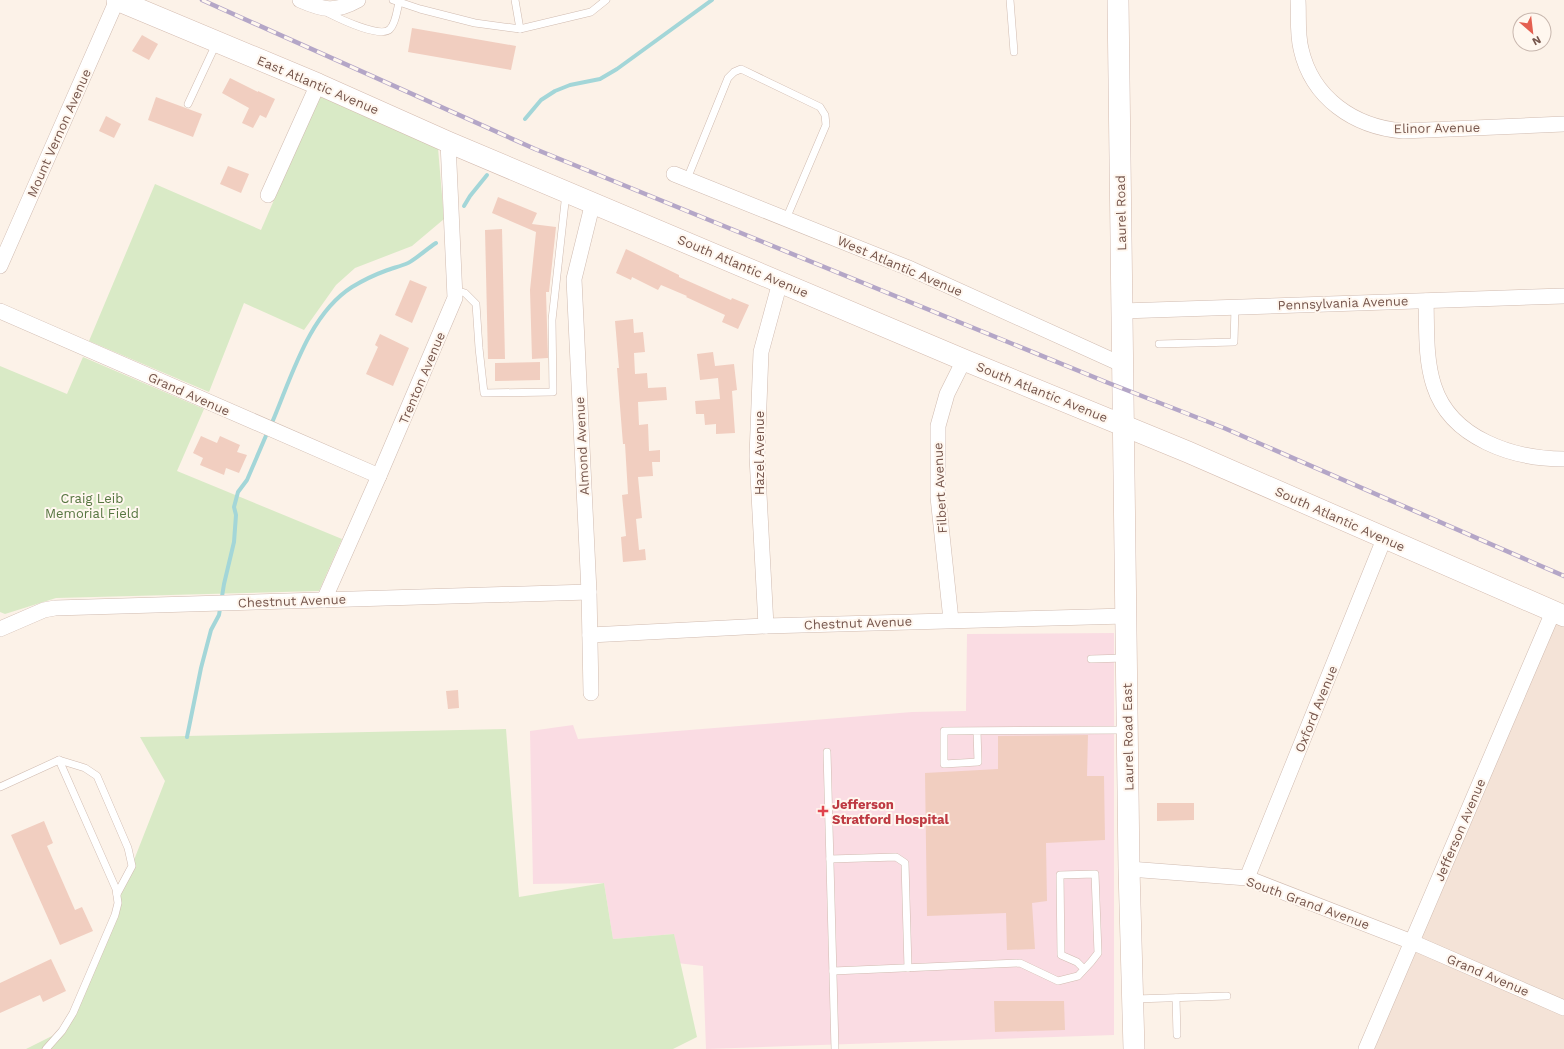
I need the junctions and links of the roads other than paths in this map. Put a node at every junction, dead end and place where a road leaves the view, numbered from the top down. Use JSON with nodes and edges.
{"nodes":[{"id":1,"x":117,"y":0,"type":"edge"},
{"id":2,"x":300,"y":0,"type":"edge"},
{"id":3,"x":358,"y":0,"type":"edge"},
{"id":4,"x":515,"y":0,"type":"edge"},
{"id":5,"x":606,"y":0,"type":"edge"},
{"id":6,"x":1010,"y":0,"type":"edge"},
{"id":7,"x":1118,"y":0,"type":"edge"},
{"id":8,"x":1298,"y":0,"type":"edge"},
{"id":9,"x":396,"y":1,"type":"edge"},
{"id":10,"x":319,"y":8,"type":"junction"},
{"id":11,"x":520,"y":29,"type":"junction"},
{"id":12,"x":217,"y":42,"type":"junction"},
{"id":13,"x":1014,"y":52,"type":"dead end"},
{"id":14,"x":318,"y":84,"type":"junction"},
{"id":15,"x":188,"y":104,"type":"dead end"},
{"id":16,"x":1564,"y":124,"type":"edge"},
{"id":17,"x":448,"y":142,"type":"junction"},
{"id":18,"x":518,"y":170,"type":"joint"},
{"id":19,"x":680,"y":176,"type":"joint"},
{"id":20,"x":566,"y":191,"type":"junction"},
{"id":21,"x":268,"y":195,"type":"dead end"},
{"id":22,"x":593,"y":202,"type":"junction"},
{"id":23,"x":786,"y":219,"type":"junction"},
{"id":24,"x":0,"y":266,"type":"edge"},
{"id":25,"x":780,"y":282,"type":"junction"},
{"id":26,"x":455,"y":290,"type":"junction"},
{"id":27,"x":1564,"y":296,"type":"edge"},
{"id":28,"x":1426,"y":301,"type":"junction"},
{"id":29,"x":1235,"y":307,"type":"junction"},
{"id":30,"x":0,"y":311,"type":"edge"},
{"id":31,"x":1122,"y":311,"type":"junction"},
{"id":32,"x":1159,"y":344,"type":"dead end"},
{"id":33,"x":964,"y":360,"type":"junction"},
{"id":34,"x":1123,"y":365,"type":"junction"},
{"id":35,"x":1124,"y":425,"type":"junction"},
{"id":36,"x":1564,"y":459,"type":"edge"},
{"id":37,"x":379,"y":476,"type":"junction"},
{"id":38,"x":1384,"y":539,"type":"junction"},
{"id":39,"x":589,"y":592,"type":"junction"},
{"id":40,"x":324,"y":600,"type":"junction"},
{"id":41,"x":1559,"y":614,"type":"edge"},
{"id":42,"x":1126,"y":616,"type":"junction"},
{"id":43,"x":951,"y":620,"type":"junction"},
{"id":44,"x":766,"y":626,"type":"junction"},
{"id":45,"x":0,"y":629,"type":"edge"},
{"id":46,"x":590,"y":635,"type":"junction"},
{"id":47,"x":1126,"y":658,"type":"junction"},
{"id":48,"x":1091,"y":659,"type":"dead end"},
{"id":49,"x":591,"y":693,"type":"dead end"},
{"id":50,"x":1127,"y":730,"type":"junction"},
{"id":51,"x":977,"y":731,"type":"junction"},
{"id":52,"x":827,"y":752,"type":"dead end"},
{"id":53,"x":59,"y":760,"type":"junction"},
{"id":54,"x":0,"y":787,"type":"edge"},
{"id":55,"x":830,"y":859,"type":"junction"},
{"id":56,"x":1129,"y":869,"type":"junction"},
{"id":57,"x":1248,"y":878,"type":"junction"},
{"id":58,"x":117,"y":894,"type":"junction"},
{"id":59,"x":1412,"y":942,"type":"junction"},
{"id":60,"x":908,"y":968,"type":"junction"},
{"id":61,"x":1084,"y":969,"type":"junction"},
{"id":62,"x":833,"y":970,"type":"junction"},
{"id":63,"x":1227,"y":996,"type":"dead end"},
{"id":64,"x":1176,"y":998,"type":"junction"},
{"id":65,"x":1133,"y":1000,"type":"junction"},
{"id":66,"x":1564,"y":1008,"type":"edge"},
{"id":67,"x":1177,"y":1035,"type":"dead end"},
{"id":68,"x":46,"y":1049,"type":"edge"},
{"id":69,"x":835,"y":1049,"type":"edge"},
{"id":70,"x":1134,"y":1049,"type":"edge"},
{"id":71,"x":1366,"y":1049,"type":"edge"}],
"edges":[{"from":1,"to":12,"type":"street","name":"East Atlantic Avenue"},
{"from":1,"to":24,"type":"street","name":"Mount Vernon Avenue"},
{"from":2,"to":10,"type":"street"},
{"from":3,"to":10,"type":"street"},
{"from":4,"to":11,"type":"lane"},
{"from":5,"to":11,"type":"lane"},
{"from":6,"to":13,"type":"lane"},
{"from":7,"to":31,"type":"street","name":"Laurel Road"},
{"from":8,"to":16,"type":"street","name":"Elinor Avenue"},
{"from":9,"to":10,"type":"lane"},
{"from":9,"to":11,"type":"lane"},
{"from":12,"to":14,"type":"street","name":"East Atlantic Avenue"},
{"from":12,"to":15,"type":"lane"},
{"from":14,"to":17,"type":"street","name":"East Atlantic Avenue"},
{"from":14,"to":21,"type":"street"},
{"from":17,"to":18,"type":"street","name":"East Atlantic Avenue"},
{"from":17,"to":26,"type":"street","name":"Trenton Avenue"},
{"from":18,"to":20,"type":"street","name":"South Atlantic Avenue"},
{"from":19,"to":23,"type":"street","name":"West Atlantic Avenue"},
{"from":19,"to":23,"type":"lane"},
{"from":20,"to":22,"type":"street","name":"South Atlantic Avenue"},
{"from":20,"to":26,"type":"lane"},
{"from":22,"to":25,"type":"street","name":"South Atlantic Avenue"},
{"from":22,"to":39,"type":"street","name":"Almond Avenue"},
{"from":23,"to":34,"type":"street","name":"West Atlantic Avenue"},
{"from":25,"to":33,"type":"street","name":"South Atlantic Avenue"},
{"from":25,"to":44,"type":"street","name":"Hazel Avenue"},
{"from":26,"to":37,"type":"street","name":"Trenton Avenue"},
{"from":27,"to":28,"type":"street","name":"Pennsylvania Avenue"},
{"from":28,"to":29,"type":"street","name":"Pennsylvania Avenue"},
{"from":28,"to":36,"type":"street"},
{"from":29,"to":31,"type":"street","name":"Pennsylvania Avenue"},
{"from":29,"to":32,"type":"lane"},
{"from":30,"to":37,"type":"street","name":"Grand Avenue"},
{"from":31,"to":34,"type":"street","name":"Laurel Road"},
{"from":33,"to":35,"type":"street","name":"South Atlantic Avenue"},
{"from":33,"to":43,"type":"street","name":"Filbert Avenue"},
{"from":34,"to":35,"type":"street","name":"Laurel Road"},
{"from":35,"to":38,"type":"street","name":"South Atlantic Avenue"},
{"from":35,"to":42,"type":"street","name":"Laurel Road East"},
{"from":37,"to":40,"type":"street","name":"Trenton Avenue"},
{"from":38,"to":41,"type":"street","name":"South Atlantic Avenue"},
{"from":38,"to":57,"type":"street","name":"Oxford Avenue"},
{"from":39,"to":40,"type":"street","name":"Chestnut Avenue"},
{"from":39,"to":46,"type":"street","name":"Almond Avenue"},
{"from":40,"to":45,"type":"street","name":"Chestnut Avenue"},
{"from":41,"to":59,"type":"street","name":"Jefferson Avenue"},
{"from":42,"to":43,"type":"street","name":"Chestnut Avenue"},
{"from":42,"to":47,"type":"street","name":"Laurel Road East"},
{"from":43,"to":44,"type":"street","name":"Chestnut Avenue"},
{"from":44,"to":46,"type":"street","name":"Chestnut Avenue"},
{"from":46,"to":49,"type":"street","name":"Almond Avenue"},
{"from":47,"to":48,"type":"lane"},
{"from":47,"to":50,"type":"street","name":"Laurel Road East"},
{"from":50,"to":51,"type":"lane"},
{"from":50,"to":56,"type":"street","name":"Laurel Road East"},
{"from":51,"to":51,"type":"lane"},
{"from":52,"to":55,"type":"lane"},
{"from":53,"to":54,"type":"lane"},
{"from":53,"to":58,"type":"lane"},
{"from":53,"to":58,"type":"lane"},
{"from":55,"to":60,"type":"lane"},
{"from":55,"to":62,"type":"lane"},
{"from":56,"to":57,"type":"street","name":"South Grand Avenue"},
{"from":56,"to":65,"type":"street","name":"Laurel Road East"},
{"from":57,"to":59,"type":"street","name":"South Grand Avenue"},
{"from":58,"to":68,"type":"lane"},
{"from":59,"to":66,"type":"street","name":"Grand Avenue"},
{"from":59,"to":71,"type":"street","name":"Jefferson Avenue"},
{"from":60,"to":61,"type":"lane"},
{"from":60,"to":62,"type":"lane"},
{"from":61,"to":61,"type":"lane"},
{"from":62,"to":69,"type":"lane"},
{"from":63,"to":64,"type":"lane"},
{"from":64,"to":65,"type":"lane"},
{"from":64,"to":67,"type":"lane"},
{"from":65,"to":70,"type":"street","name":"Laurel Road East"}]}
